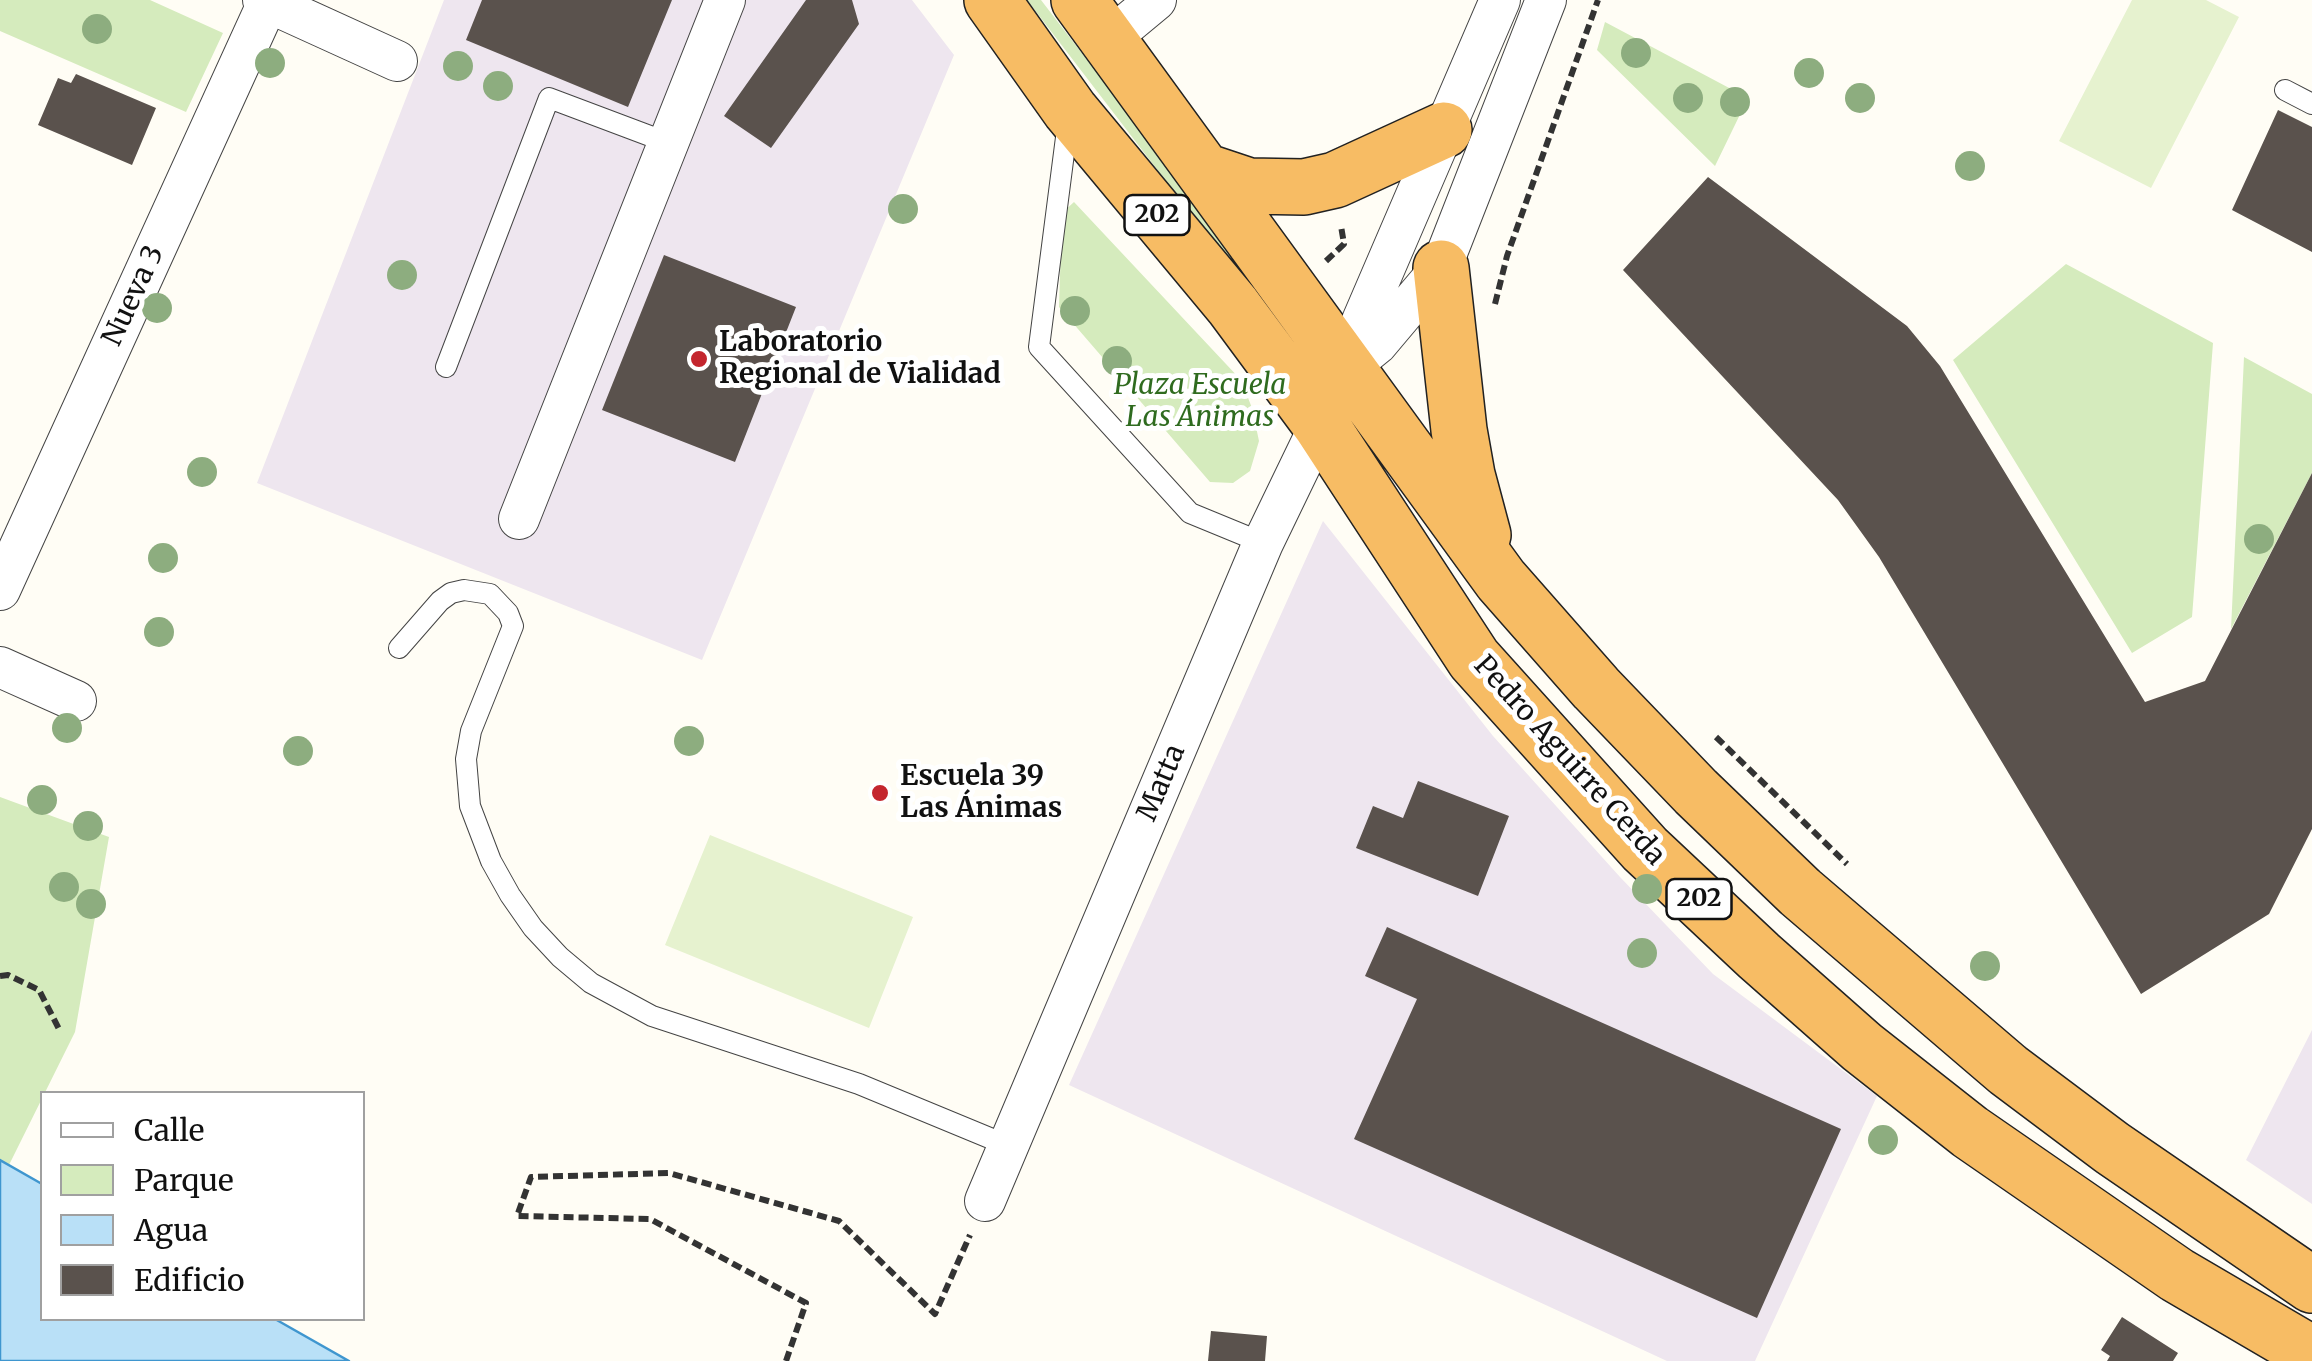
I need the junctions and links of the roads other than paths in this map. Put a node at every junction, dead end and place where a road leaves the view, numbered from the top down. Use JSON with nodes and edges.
{"nodes":[{"id":1,"x":726,"y":0,"type":"edge"},
{"id":2,"x":992,"y":0,"type":"edge"},
{"id":3,"x":1156,"y":0,"type":"edge"},
{"id":4,"x":1500,"y":0,"type":"edge"},
{"id":5,"x":1546,"y":0,"type":"edge"},
{"id":6,"x":266,"y":1,"type":"edge"},
{"id":7,"x":1094,"y":20,"type":"edge"},
{"id":8,"x":397,"y":61,"type":"dead end"},
{"id":9,"x":2285,"y":90,"type":"dead end"},
{"id":10,"x":2312,"y":104,"type":"edge"},
{"id":11,"x":1070,"y":110,"type":"junction"},
{"id":12,"x":1444,"y":130,"type":"junction"},
{"id":13,"x":666,"y":142,"type":"junction"},
{"id":14,"x":1204,"y":171,"type":"junction"},
{"id":15,"x":1441,"y":268,"type":"junction"},
{"id":16,"x":1354,"y":345,"type":"junction"},
{"id":17,"x":446,"y":366,"type":"dead end"},
{"id":18,"x":1321,"y":426,"type":"junction"},
{"id":19,"x":519,"y":519,"type":"dead end"},
{"id":20,"x":1263,"y":543,"type":"junction"},
{"id":21,"x":1500,"y":580,"type":"junction"},
{"id":22,"x":0,"y":590,"type":"edge"},
{"id":23,"x":398,"y":648,"type":"dead end"},
{"id":24,"x":0,"y":667,"type":"edge"},
{"id":25,"x":76,"y":701,"type":"dead end"},
{"id":26,"x":1009,"y":1146,"type":"junction"},
{"id":27,"x":985,"y":1202,"type":"road end"},
{"id":28,"x":2312,"y":1285,"type":"edge"},
{"id":29,"x":2312,"y":1354,"type":"edge"}],
"edges":[{"from":1,"to":13,"type":"street"},
{"from":2,"to":11,"type":"highway","name":"Pedro Aguirre Cerda","number":"202"},
{"from":3,"to":7,"type":"street"},
{"from":4,"to":12,"type":"street","name":"Matta"},
{"from":5,"to":15,"type":"street","name":"Matta"},
{"from":6,"to":8,"type":"street"},
{"from":6,"to":22,"type":"street","name":"Nueva 3"},
{"from":7,"to":14,"type":"highway","number":"202"},
{"from":9,"to":10,"type":"lane"},
{"from":11,"to":18,"type":"highway","name":"Pedro Aguirre Cerda","number":"202"},
{"from":11,"to":20,"type":"lane"},
{"from":12,"to":14,"type":"highway"},
{"from":12,"to":16,"type":"street","name":"Matta"},
{"from":13,"to":17,"type":"lane"},
{"from":13,"to":19,"type":"street"},
{"from":14,"to":16,"type":"highway","number":"202"},
{"from":15,"to":16,"type":"street","name":"Matta"},
{"from":15,"to":21,"type":"highway"},
{"from":16,"to":18,"type":"street","name":"Matta"},
{"from":16,"to":21,"type":"highway","number":"202"},
{"from":18,"to":20,"type":"street","name":"Matta"},
{"from":18,"to":29,"type":"highway","name":"Pedro Aguirre Cerda","number":"202"},
{"from":20,"to":26,"type":"street","name":"Matta"},
{"from":21,"to":28,"type":"highway","number":"202"},
{"from":23,"to":26,"type":"lane"},
{"from":24,"to":25,"type":"street"},
{"from":26,"to":27,"type":"street","name":"Matta"}]}
